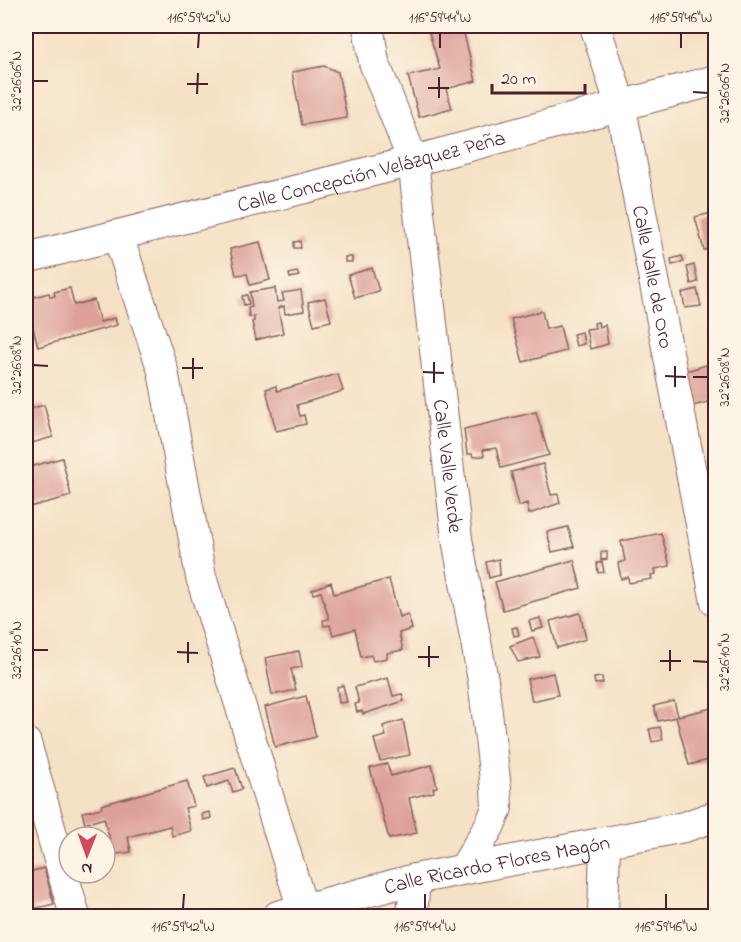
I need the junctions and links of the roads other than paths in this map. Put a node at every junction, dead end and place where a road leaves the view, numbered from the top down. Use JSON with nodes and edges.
{"nodes":[{"id":1,"x":368,"y":26,"type":"edge"},
{"id":2,"x":595,"y":26,"type":"edge"},
{"id":3,"x":716,"y":80,"type":"edge"},
{"id":4,"x":620,"y":103,"type":"junction"},
{"id":5,"x":413,"y":161,"type":"junction"},
{"id":6,"x":118,"y":236,"type":"junction"},
{"id":7,"x":26,"y":258,"type":"edge"},
{"id":8,"x":716,"y":602,"type":"edge"},
{"id":9,"x":26,"y":742,"type":"edge"},
{"id":10,"x":716,"y":816,"type":"edge"},
{"id":11,"x":605,"y":842,"type":"junction"},
{"id":12,"x":464,"y":869,"type":"junction"},
{"id":13,"x":415,"y":879,"type":"junction"},
{"id":14,"x":290,"y":913,"type":"edge"},
{"id":15,"x":75,"y":916,"type":"edge"},
{"id":16,"x":412,"y":916,"type":"edge"},
{"id":17,"x":603,"y":916,"type":"edge"}],
"edges":[{"from":1,"to":5,"type":"street","name":"Calle Valle Verde"},
{"from":2,"to":4,"type":"street","name":"Calle Valle de Oro"},
{"from":3,"to":4,"type":"street","name":"Calle Concepción Velázquez Peña"},
{"from":4,"to":5,"type":"street","name":"Calle Concepción Velázquez Peña"},
{"from":4,"to":8,"type":"street","name":"Calle Valle de Oro"},
{"from":5,"to":6,"type":"street","name":"Calle Concepción Velázquez Peña"},
{"from":5,"to":12,"type":"street","name":"Calle Valle Verde"},
{"from":6,"to":7,"type":"street","name":"Calle Concepción Velázquez Peña"},
{"from":6,"to":14,"type":"street"},
{"from":9,"to":15,"type":"street"},
{"from":10,"to":11,"type":"street","name":"Calle Ricardo Flores Magón"},
{"from":11,"to":12,"type":"street","name":"Calle Ricardo Flores Magón"},
{"from":11,"to":17,"type":"street"},
{"from":12,"to":13,"type":"street","name":"Calle Ricardo Flores Magón"},
{"from":13,"to":14,"type":"street","name":"Calle Ricardo Flores Magón"},
{"from":13,"to":16,"type":"street"}]}
